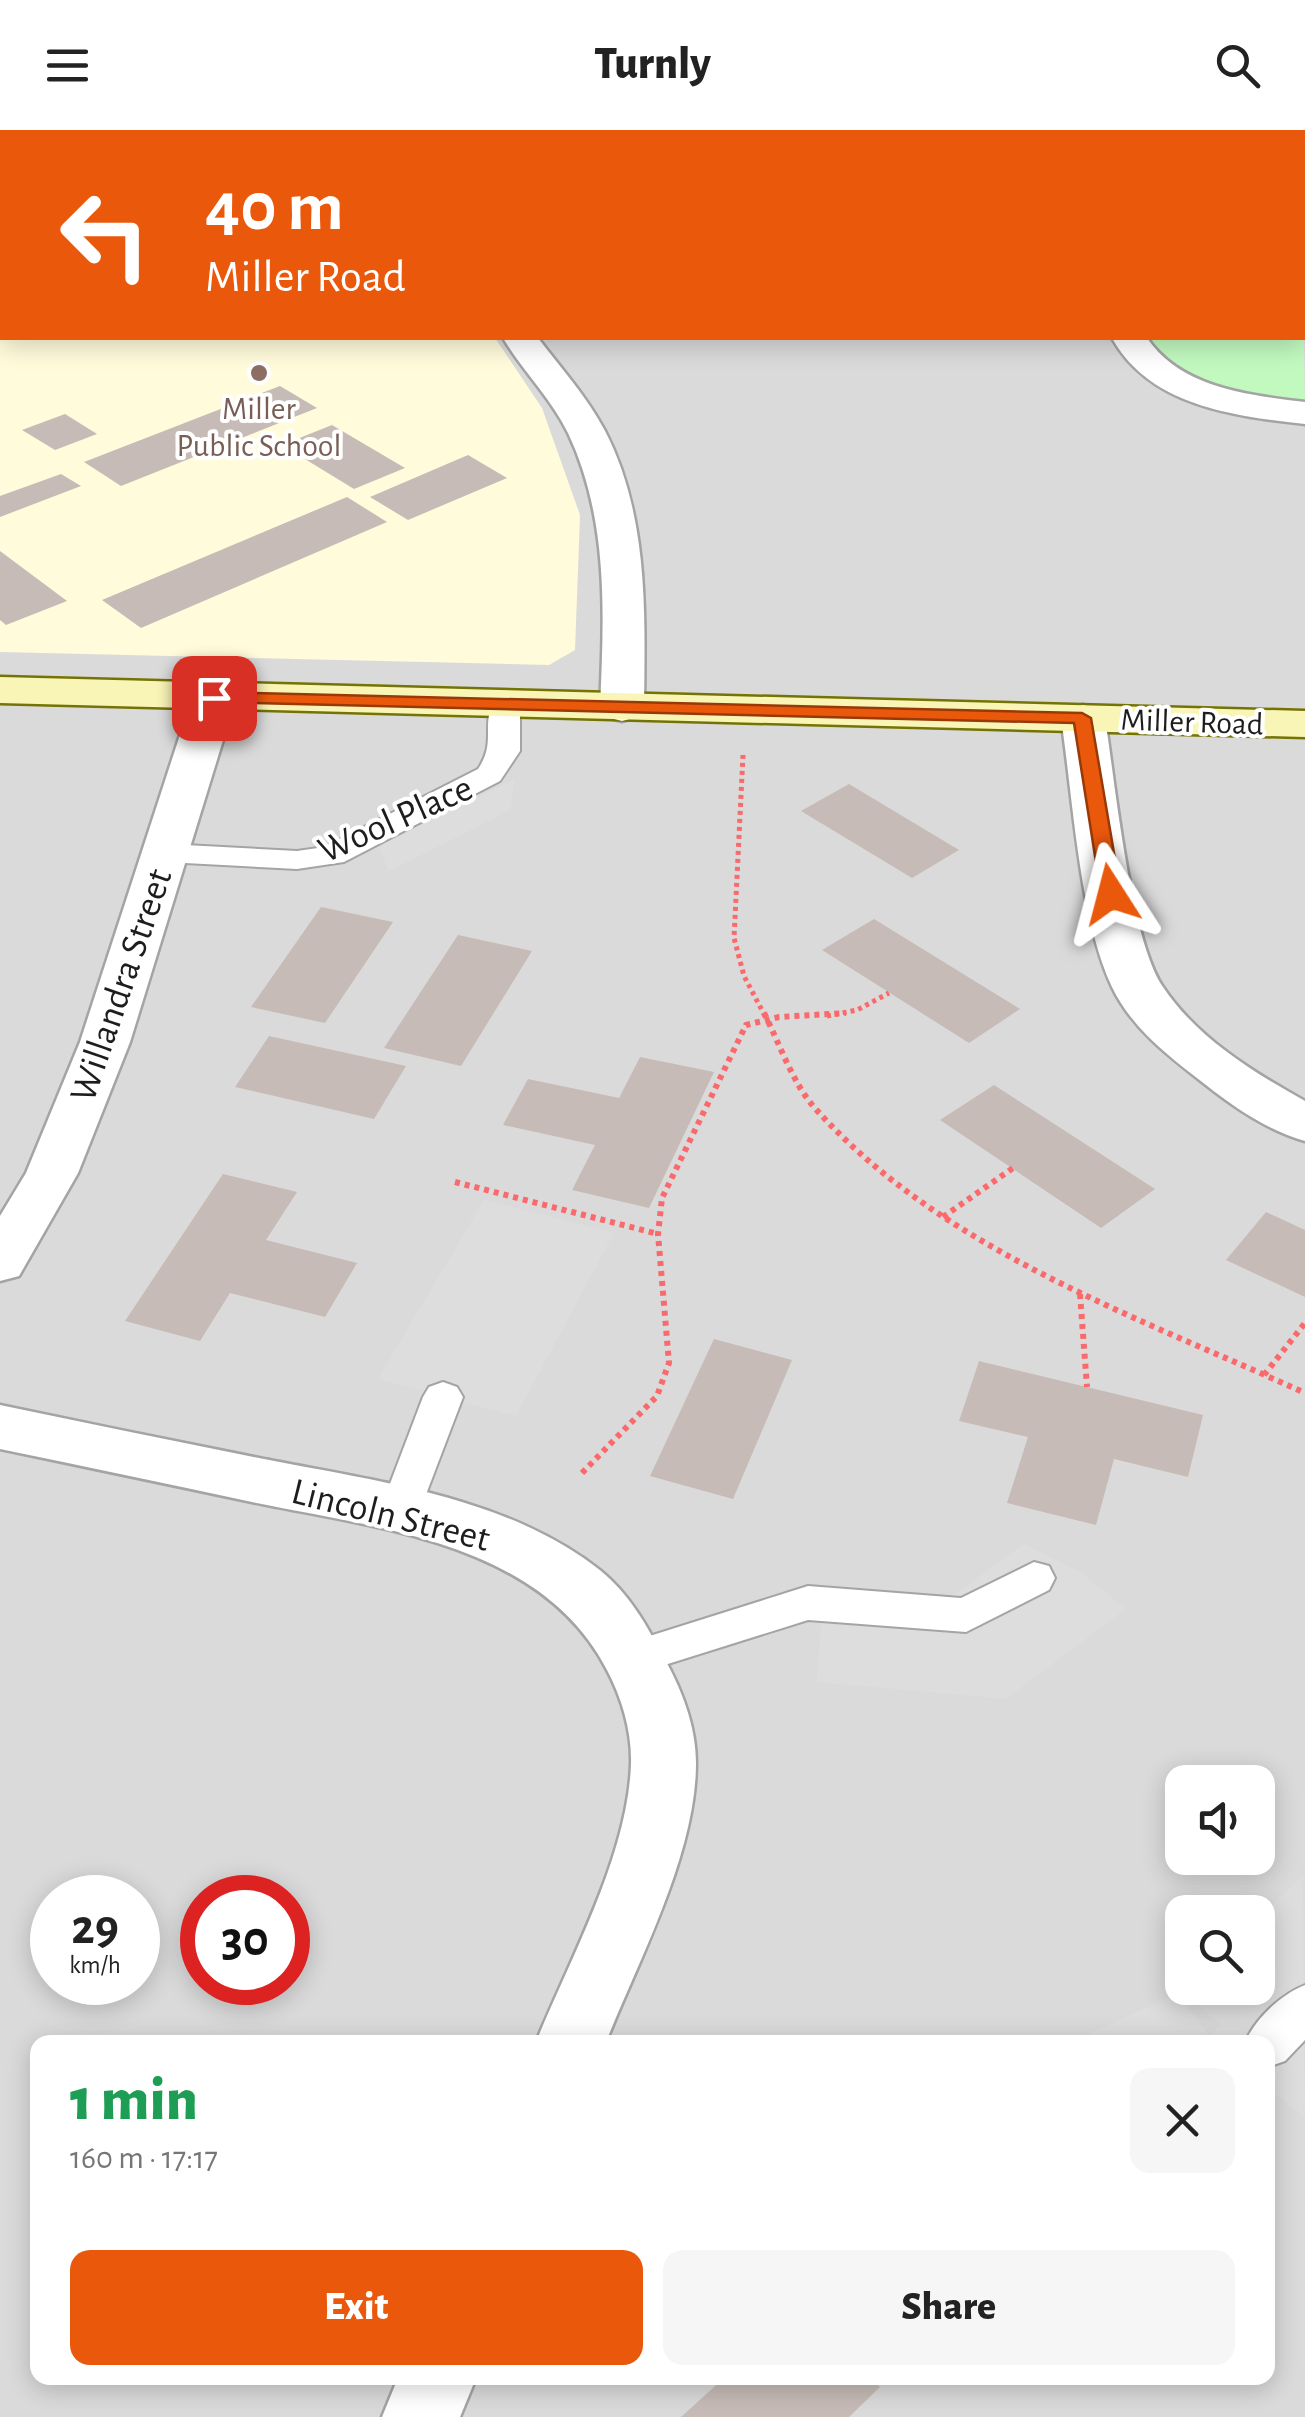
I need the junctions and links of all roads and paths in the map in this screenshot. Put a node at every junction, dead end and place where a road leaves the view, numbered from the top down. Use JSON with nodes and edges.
{"nodes":[{"id":1,"x":521,"y":340,"type":"edge"},
{"id":2,"x":1130,"y":340,"type":"edge"},
{"id":3,"x":1305,"y":412,"type":"edge"},
{"id":4,"x":0,"y":690,"type":"edge"},
{"id":5,"x":214,"y":698,"type":"junction"},
{"id":6,"x":505,"y":706,"type":"junction"},
{"id":7,"x":622,"y":708,"type":"junction"},
{"id":8,"x":1082,"y":718,"type":"junction"},
{"id":9,"x":1305,"y":724,"type":"edge"},
{"id":10,"x":744,"y":742,"type":"dead end"},
{"id":11,"x":166,"y":853,"type":"junction"},
{"id":12,"x":889,"y":993,"type":"dead end"},
{"id":13,"x":764,"y":1018,"type":"junction"},
{"id":14,"x":1305,"y":1124,"type":"edge"},
{"id":15,"x":1013,"y":1168,"type":"dead end"},
{"id":16,"x":455,"y":1182,"type":"dead end"},
{"id":17,"x":943,"y":1217,"type":"junction"},
{"id":18,"x":658,"y":1234,"type":"junction"},
{"id":19,"x":0,"y":1262,"type":"edge"},
{"id":20,"x":1080,"y":1293,"type":"junction"},
{"id":21,"x":1305,"y":1324,"type":"edge"},
{"id":22,"x":1264,"y":1374,"type":"junction"},
{"id":23,"x":1087,"y":1386,"type":"dead end"},
{"id":24,"x":1305,"y":1393,"type":"edge"},
{"id":25,"x":443,"y":1397,"type":"dead end"},
{"id":26,"x":0,"y":1428,"type":"edge"},
{"id":27,"x":582,"y":1472,"type":"dead end"},
{"id":28,"x":400,"y":1510,"type":"junction"},
{"id":29,"x":1034,"y":1578,"type":"dead end"},
{"id":30,"x":636,"y":1657,"type":"junction"},
{"id":31,"x":1305,"y":2007,"type":"edge"},
{"id":32,"x":574,"y":2035,"type":"edge"},
{"id":33,"x":1275,"y":2038,"type":"edge"},
{"id":34,"x":434,"y":2385,"type":"edge"},
{"id":35,"x":421,"y":2417,"type":"edge"}],
"edges":[{"from":1,"to":7,"type":"street"},
{"from":2,"to":3,"type":"street"},
{"from":4,"to":5,"type":"street","name":"Miller Road"},
{"from":5,"to":6,"type":"street","name":"Miller Road"},
{"from":5,"to":11,"type":"street","name":"Willandra Street"},
{"from":6,"to":7,"type":"street","name":"Miller Road"},
{"from":6,"to":11,"type":"lane","name":"Wool Place"},
{"from":7,"to":8,"type":"street","name":"Miller Road"},
{"from":8,"to":9,"type":"street","name":"Miller Road"},
{"from":8,"to":14,"type":"street"},
{"from":10,"to":13,"type":"path"},
{"from":11,"to":19,"type":"street","name":"Willandra Street"},
{"from":12,"to":13,"type":"path"},
{"from":13,"to":17,"type":"path"},
{"from":13,"to":18,"type":"path"},
{"from":15,"to":17,"type":"path"},
{"from":16,"to":18,"type":"path"},
{"from":17,"to":20,"type":"path"},
{"from":18,"to":27,"type":"path"},
{"from":20,"to":22,"type":"path"},
{"from":20,"to":23,"type":"path"},
{"from":21,"to":22,"type":"path"},
{"from":22,"to":24,"type":"path"},
{"from":25,"to":28,"type":"lane"},
{"from":26,"to":28,"type":"street","name":"Lincoln Street"},
{"from":28,"to":30,"type":"street","name":"Lincoln Street"},
{"from":29,"to":30,"type":"lane"},
{"from":30,"to":32,"type":"street","name":"Lincoln Street"},
{"from":31,"to":33,"type":"lane"},
{"from":34,"to":35,"type":"street"}]}
